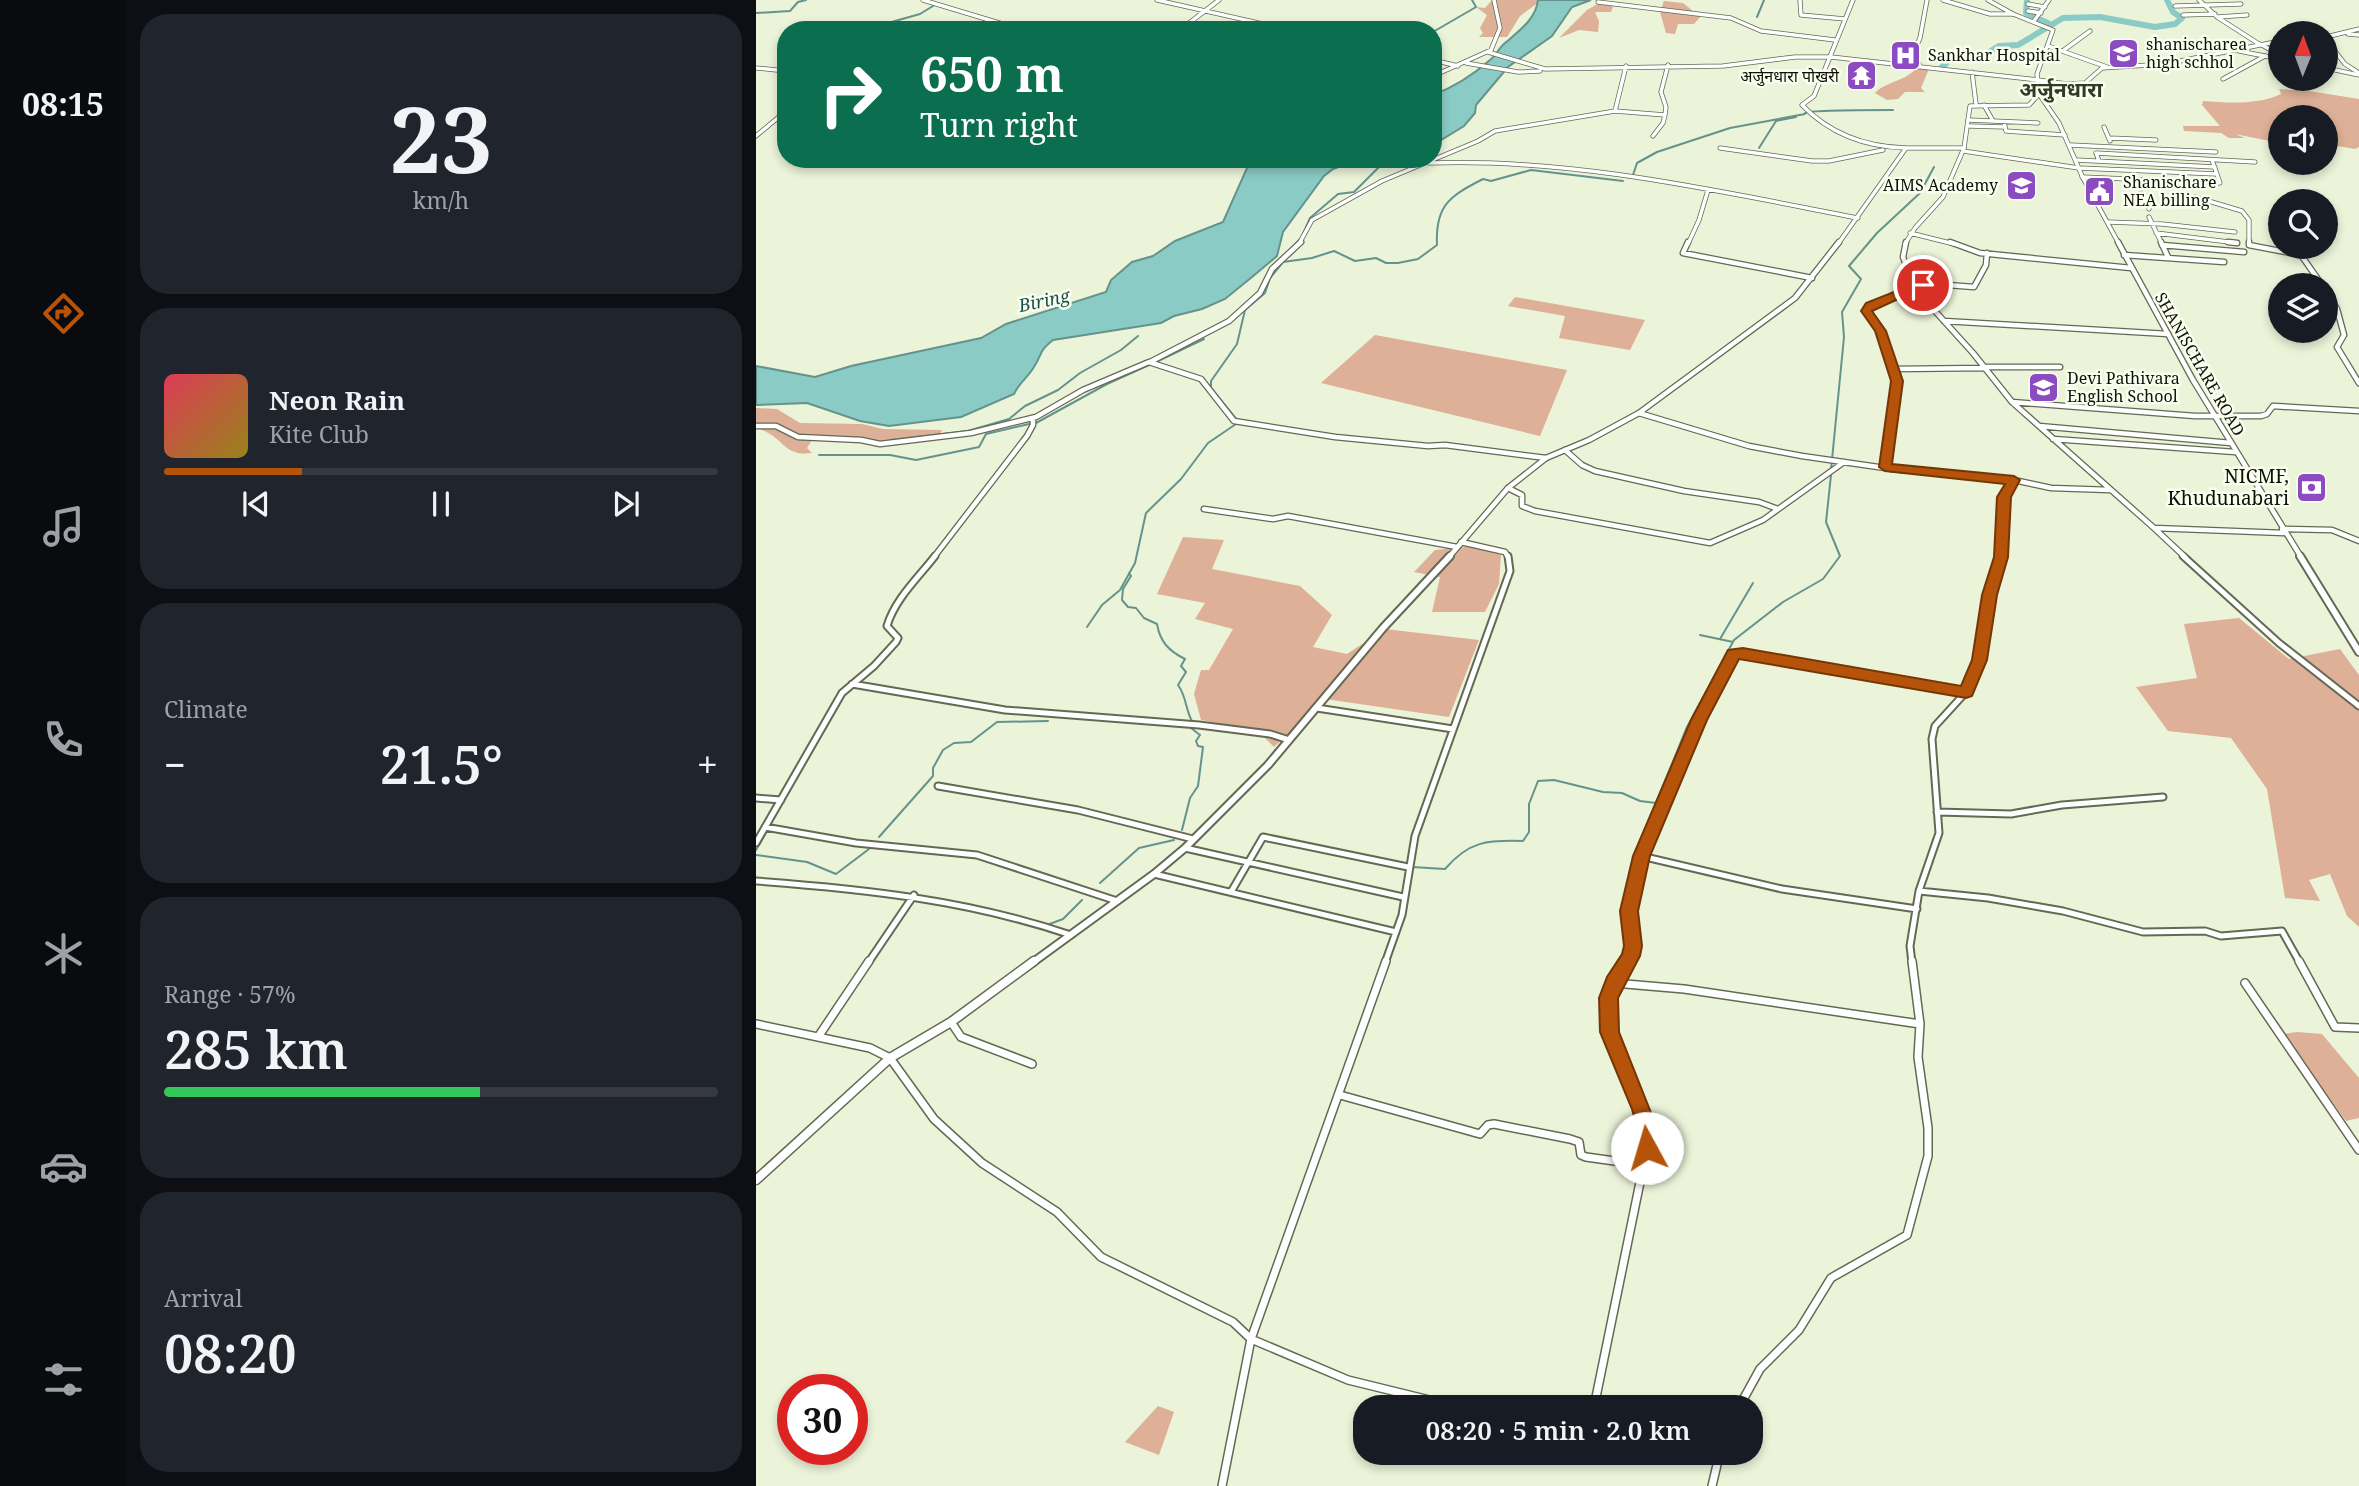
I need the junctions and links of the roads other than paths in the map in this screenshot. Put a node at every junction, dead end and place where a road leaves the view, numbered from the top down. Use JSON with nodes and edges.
{"nodes":[{"id":1,"x":923,"y":0,"type":"edge"},
{"id":2,"x":941,"y":0,"type":"edge"},
{"id":3,"x":1157,"y":0,"type":"edge"},
{"id":4,"x":1219,"y":0,"type":"edge"},
{"id":5,"x":1494,"y":0,"type":"edge"},
{"id":6,"x":1800,"y":0,"type":"edge"},
{"id":7,"x":1853,"y":0,"type":"edge"},
{"id":8,"x":1927,"y":0,"type":"edge"},
{"id":9,"x":1943,"y":0,"type":"edge"},
{"id":10,"x":1988,"y":0,"type":"edge"},
{"id":11,"x":2040,"y":0,"type":"edge"},
{"id":12,"x":2199,"y":0,"type":"edge"},
{"id":13,"x":2049,"y":1,"type":"edge"},
{"id":14,"x":1598,"y":2,"type":"dead end"},
{"id":15,"x":934,"y":4,"type":"junction"},
{"id":16,"x":2028,"y":4,"type":"dead end"},
{"id":17,"x":2241,"y":4,"type":"dead end"},
{"id":18,"x":2205,"y":5,"type":"junction"},
{"id":19,"x":2220,"y":5,"type":"junction"},
{"id":20,"x":2175,"y":6,"type":"dead end"},
{"id":21,"x":2045,"y":7,"type":"junction"},
{"id":22,"x":1207,"y":10,"type":"junction"},
{"id":23,"x":2028,"y":11,"type":"dead end"},
{"id":24,"x":2041,"y":13,"type":"junction"},
{"id":25,"x":2013,"y":14,"type":"junction"},
{"id":26,"x":2183,"y":15,"type":"dead end"},
{"id":27,"x":2216,"y":15,"type":"junction"},
{"id":28,"x":2247,"y":15,"type":"dead end"},
{"id":29,"x":2233,"y":16,"type":"junction"},
{"id":30,"x":1845,"y":19,"type":"junction"},
{"id":31,"x":2036,"y":20,"type":"junction"},
{"id":32,"x":992,"y":21,"type":"edge"},
{"id":33,"x":1192,"y":21,"type":"edge"},
{"id":34,"x":1253,"y":21,"type":"edge"},
{"id":35,"x":2359,"y":29,"type":"edge"},
{"id":36,"x":2090,"y":31,"type":"dead end"},
{"id":37,"x":2348,"y":34,"type":"junction"},
{"id":38,"x":2359,"y":35,"type":"edge"},
{"id":39,"x":2338,"y":36,"type":"edge"},
{"id":40,"x":1835,"y":40,"type":"junction"},
{"id":41,"x":2268,"y":43,"type":"edge"},
{"id":42,"x":2260,"y":44,"type":"junction"},
{"id":43,"x":2048,"y":46,"type":"junction"},
{"id":44,"x":2268,"y":49,"type":"edge"},
{"id":45,"x":2064,"y":50,"type":"junction"},
{"id":46,"x":2237,"y":50,"type":"junction"},
{"id":47,"x":1491,"y":53,"type":"junction"},
{"id":48,"x":2338,"y":54,"type":"edge"},
{"id":49,"x":2265,"y":56,"type":"junction"},
{"id":50,"x":1831,"y":57,"type":"junction"},
{"id":51,"x":2268,"y":57,"type":"edge"},
{"id":52,"x":1442,"y":63,"type":"edge"},
{"id":53,"x":1464,"y":63,"type":"junction"},
{"id":54,"x":1668,"y":65,"type":"junction"},
{"id":55,"x":1458,"y":66,"type":"junction"},
{"id":56,"x":1626,"y":66,"type":"junction"},
{"id":57,"x":1920,"y":66,"type":"junction"},
{"id":58,"x":2107,"y":67,"type":"junction"},
{"id":59,"x":756,"y":68,"type":"edge"},
{"id":60,"x":1553,"y":69,"type":"junction"},
{"id":61,"x":777,"y":70,"type":"edge"},
{"id":62,"x":2338,"y":70,"type":"edge"},
{"id":63,"x":1442,"y":72,"type":"edge"},
{"id":64,"x":1972,"y":72,"type":"junction"},
{"id":65,"x":2359,"y":74,"type":"edge"},
{"id":66,"x":2223,"y":79,"type":"dead end"},
{"id":67,"x":2038,"y":80,"type":"junction"},
{"id":68,"x":2039,"y":94,"type":"junction"},
{"id":69,"x":1976,"y":104,"type":"junction"},
{"id":70,"x":1984,"y":105,"type":"junction"},
{"id":71,"x":1615,"y":111,"type":"junction"},
{"id":72,"x":1665,"y":115,"type":"junction"},
{"id":73,"x":777,"y":118,"type":"edge"},
{"id":74,"x":1968,"y":120,"type":"junction"},
{"id":75,"x":1993,"y":121,"type":"junction"},
{"id":76,"x":2004,"y":121,"type":"junction"},
{"id":77,"x":2038,"y":123,"type":"dead end"},
{"id":78,"x":1969,"y":126,"type":"junction"},
{"id":79,"x":2005,"y":127,"type":"junction"},
{"id":80,"x":2104,"y":127,"type":"dead end"},
{"id":81,"x":2065,"y":135,"type":"junction"},
{"id":82,"x":756,"y":136,"type":"edge"},
{"id":83,"x":1653,"y":136,"type":"dead end"},
{"id":84,"x":2109,"y":138,"type":"junction"},
{"id":85,"x":2155,"y":139,"type":"dead end"},
{"id":86,"x":2070,"y":145,"type":"junction"},
{"id":87,"x":2113,"y":146,"type":"junction"},
{"id":88,"x":1720,"y":148,"type":"dead end"},
{"id":89,"x":1906,"y":148,"type":"junction"},
{"id":90,"x":1889,"y":149,"type":"junction"},
{"id":91,"x":1964,"y":149,"type":"junction"},
{"id":92,"x":2216,"y":152,"type":"dead end"},
{"id":93,"x":1442,"y":155,"type":"edge"},
{"id":94,"x":2175,"y":158,"type":"junction"},
{"id":95,"x":2076,"y":160,"type":"junction"},
{"id":96,"x":2212,"y":160,"type":"junction"},
{"id":97,"x":2099,"y":161,"type":"junction"},
{"id":98,"x":1442,"y":162,"type":"edge"},
{"id":99,"x":2255,"y":162,"type":"dead end"},
{"id":100,"x":2178,"y":165,"type":"junction"},
{"id":101,"x":2215,"y":167,"type":"junction"},
{"id":102,"x":1413,"y":168,"type":"edge"},
{"id":103,"x":2079,"y":168,"type":"junction"},
{"id":104,"x":2181,"y":172,"type":"junction"},
{"id":105,"x":2217,"y":174,"type":"junction"},
{"id":106,"x":2082,"y":177,"type":"junction"},
{"id":107,"x":2185,"y":181,"type":"junction"},
{"id":108,"x":1708,"y":190,"type":"junction"},
{"id":109,"x":2141,"y":193,"type":"dead end"},
{"id":110,"x":2195,"y":197,"type":"dead end"},
{"id":111,"x":2149,"y":209,"type":"dead end"},
{"id":112,"x":2149,"y":217,"type":"dead end"},
{"id":113,"x":1858,"y":218,"type":"junction"},
{"id":114,"x":2108,"y":222,"type":"junction"},
{"id":115,"x":2152,"y":223,"type":"junction"},
{"id":116,"x":2235,"y":232,"type":"dead end"},
{"id":117,"x":1910,"y":233,"type":"junction"},
{"id":118,"x":2156,"y":233,"type":"junction"},
{"id":119,"x":2237,"y":243,"type":"dead end"},
{"id":120,"x":2162,"y":245,"type":"junction"},
{"id":121,"x":1987,"y":253,"type":"junction"},
{"id":122,"x":2244,"y":253,"type":"dead end"},
{"id":123,"x":2124,"y":255,"type":"junction"},
{"id":124,"x":2168,"y":257,"type":"junction"},
{"id":125,"x":2224,"y":261,"type":"dead end"},
{"id":126,"x":2131,"y":268,"type":"junction"},
{"id":127,"x":2314,"y":273,"type":"edge"},
{"id":128,"x":1812,"y":278,"type":"junction"},
{"id":129,"x":1914,"y":288,"type":"junction"},
{"id":130,"x":2338,"y":313,"type":"edge"},
{"id":131,"x":1944,"y":320,"type":"junction"},
{"id":132,"x":2168,"y":334,"type":"junction"},
{"id":133,"x":1149,"y":362,"type":"junction"},
{"id":134,"x":2060,"y":367,"type":"dead end"},
{"id":135,"x":1985,"y":368,"type":"junction"},
{"id":136,"x":1894,"y":369,"type":"junction"},
{"id":137,"x":2359,"y":383,"type":"edge"},
{"id":138,"x":2012,"y":402,"type":"junction"},
{"id":139,"x":2359,"y":411,"type":"edge"},
{"id":140,"x":1639,"y":413,"type":"junction"},
{"id":141,"x":2215,"y":417,"type":"junction"},
{"id":142,"x":1032,"y":418,"type":"junction"},
{"id":143,"x":756,"y":426,"type":"edge"},
{"id":144,"x":2039,"y":426,"type":"junction"},
{"id":145,"x":2052,"y":439,"type":"junction"},
{"id":146,"x":2231,"y":443,"type":"junction"},
{"id":147,"x":1565,"y":450,"type":"junction"},
{"id":148,"x":2235,"y":452,"type":"junction"},
{"id":149,"x":1546,"y":458,"type":"junction"},
{"id":150,"x":1844,"y":462,"type":"junction"},
{"id":151,"x":1885,"y":467,"type":"junction"},
{"id":152,"x":2014,"y":480,"type":"junction"},
{"id":153,"x":1508,"y":488,"type":"junction"},
{"id":154,"x":2110,"y":490,"type":"junction"},
{"id":155,"x":1204,"y":509,"type":"dead end"},
{"id":156,"x":1778,"y":509,"type":"junction"},
{"id":157,"x":2154,"y":528,"type":"junction"},
{"id":158,"x":2283,"y":531,"type":"junction"},
{"id":159,"x":2359,"y":541,"type":"edge"},
{"id":160,"x":1459,"y":544,"type":"junction"},
{"id":161,"x":2359,"y":652,"type":"edge"},
{"id":162,"x":852,"y":684,"type":"junction"},
{"id":163,"x":1966,"y":692,"type":"junction"},
{"id":164,"x":2359,"y":706,"type":"edge"},
{"id":165,"x":1317,"y":708,"type":"junction"},
{"id":166,"x":1454,"y":729,"type":"junction"},
{"id":167,"x":1289,"y":740,"type":"junction"},
{"id":168,"x":938,"y":786,"type":"dead end"},
{"id":169,"x":2163,"y":797,"type":"dead end"},
{"id":170,"x":756,"y":798,"type":"edge"},
{"id":171,"x":781,"y":800,"type":"junction"},
{"id":172,"x":1937,"y":812,"type":"junction"},
{"id":173,"x":765,"y":827,"type":"junction"},
{"id":174,"x":1194,"y":839,"type":"junction"},
{"id":175,"x":756,"y":843,"type":"edge"},
{"id":176,"x":1185,"y":848,"type":"junction"},
{"id":177,"x":1641,"y":856,"type":"junction"},
{"id":178,"x":1249,"y":862,"type":"junction"},
{"id":179,"x":1408,"y":867,"type":"junction"},
{"id":180,"x":1154,"y":874,"type":"junction"},
{"id":181,"x":756,"y":881,"type":"edge"},
{"id":182,"x":1919,"y":891,"type":"junction"},
{"id":183,"x":1231,"y":892,"type":"junction"},
{"id":184,"x":914,"y":895,"type":"junction"},
{"id":185,"x":1403,"y":897,"type":"junction"},
{"id":186,"x":1117,"y":901,"type":"junction"},
{"id":187,"x":1917,"y":909,"type":"junction"},
{"id":188,"x":1396,"y":932,"type":"junction"},
{"id":189,"x":1071,"y":935,"type":"junction"},
{"id":190,"x":2245,"y":982,"type":"dead end"},
{"id":191,"x":1614,"y":983,"type":"junction"},
{"id":192,"x":951,"y":1022,"type":"junction"},
{"id":193,"x":756,"y":1024,"type":"edge"},
{"id":194,"x":1920,"y":1024,"type":"junction"},
{"id":195,"x":2359,"y":1028,"type":"edge"},
{"id":196,"x":818,"y":1037,"type":"junction"},
{"id":197,"x":890,"y":1058,"type":"junction"},
{"id":198,"x":1032,"y":1064,"type":"dead end"},
{"id":199,"x":1340,"y":1095,"type":"junction"},
{"id":200,"x":2359,"y":1150,"type":"edge"},
{"id":201,"x":1643,"y":1165,"type":"junction"},
{"id":202,"x":756,"y":1180,"type":"edge"},
{"id":203,"x":1251,"y":1339,"type":"junction"},
{"id":204,"x":1409,"y":1395,"type":"edge"},
{"id":205,"x":1596,"y":1395,"type":"edge"},
{"id":206,"x":1746,"y":1395,"type":"edge"},
{"id":207,"x":1717,"y":1465,"type":"edge"},
{"id":208,"x":1222,"y":1486,"type":"edge"},
{"id":209,"x":1712,"y":1486,"type":"edge"}],
"edges":[{"from":1,"to":15,"type":"street"},
{"from":2,"to":15,"type":"street"},
{"from":3,"to":22,"type":"street"},
{"from":4,"to":22,"type":"street"},
{"from":5,"to":47,"type":"street"},
{"from":6,"to":30,"type":"street"},
{"from":7,"to":30,"type":"street"},
{"from":8,"to":57,"type":"street"},
{"from":9,"to":25,"type":"street"},
{"from":10,"to":25,"type":"street"},
{"from":11,"to":13,"type":"street"},
{"from":12,"to":18,"type":"street"},
{"from":13,"to":21,"type":"street"},
{"from":14,"to":40,"type":"street"},
{"from":15,"to":32,"type":"street"},
{"from":16,"to":21,"type":"street"},
{"from":17,"to":19,"type":"street"},
{"from":18,"to":19,"type":"street"},
{"from":18,"to":20,"type":"street"},
{"from":18,"to":27,"type":"street"},
{"from":19,"to":29,"type":"street"},
{"from":21,"to":24,"type":"street"},
{"from":22,"to":33,"type":"street"},
{"from":22,"to":34,"type":"street"},
{"from":23,"to":24,"type":"street"},
{"from":24,"to":31,"type":"street"},
{"from":25,"to":31,"type":"street"},
{"from":26,"to":27,"type":"street"},
{"from":27,"to":29,"type":"street"},
{"from":27,"to":42,"type":"street"},
{"from":28,"to":29,"type":"street"},
{"from":30,"to":40,"type":"street"},
{"from":31,"to":43,"type":"street"},
{"from":35,"to":37,"type":"street"},
{"from":36,"to":45,"type":"street"},
{"from":37,"to":38,"type":"street"},
{"from":37,"to":39,"type":"street"},
{"from":40,"to":50,"type":"street"},
{"from":41,"to":42,"type":"street"},
{"from":42,"to":44,"type":"street"},
{"from":42,"to":46,"type":"street"},
{"from":43,"to":45,"type":"street"},
{"from":43,"to":67,"type":"street"},
{"from":45,"to":58,"type":"street"},
{"from":46,"to":49,"type":"street"},
{"from":46,"to":58,"type":"street"},
{"from":47,"to":53,"type":"street"},
{"from":47,"to":60,"type":"street"},
{"from":48,"to":65,"type":"street"},
{"from":49,"to":51,"type":"street"},
{"from":49,"to":66,"type":"street"},
{"from":50,"to":54,"type":"street"},
{"from":50,"to":57,"type":"street"},
{"from":50,"to":90,"type":"street"},
{"from":52,"to":55,"type":"street"},
{"from":53,"to":55,"type":"street"},
{"from":53,"to":60,"type":"street"},
{"from":54,"to":56,"type":"street"},
{"from":54,"to":72,"type":"street"},
{"from":55,"to":63,"type":"street"},
{"from":56,"to":60,"type":"street"},
{"from":56,"to":71,"type":"street"},
{"from":57,"to":64,"type":"street"},
{"from":58,"to":67,"type":"street"},
{"from":59,"to":61,"type":"street"},
{"from":62,"to":65,"type":"street"},
{"from":64,"to":67,"type":"street"},
{"from":64,"to":69,"type":"street"},
{"from":67,"to":68,"type":"street","name":"SHANISCHARE ROAD"},
{"from":68,"to":70,"type":"street"},
{"from":68,"to":81,"type":"street","name":"SHANISCHARE ROAD"},
{"from":69,"to":70,"type":"street"},
{"from":69,"to":74,"type":"street"},
{"from":70,"to":75,"type":"street"},
{"from":71,"to":72,"type":"street"},
{"from":71,"to":93,"type":"street"},
{"from":72,"to":83,"type":"street"},
{"from":73,"to":82,"type":"street"},
{"from":74,"to":75,"type":"street"},
{"from":74,"to":78,"type":"street"},
{"from":75,"to":76,"type":"street"},
{"from":76,"to":77,"type":"street"},
{"from":76,"to":79,"type":"street"},
{"from":78,"to":79,"type":"street"},
{"from":78,"to":91,"type":"street"},
{"from":79,"to":81,"type":"street"},
{"from":80,"to":84,"type":"street"},
{"from":81,"to":86,"type":"street","name":"SHANISCHARE ROAD"},
{"from":84,"to":85,"type":"street"},
{"from":84,"to":87,"type":"street"},
{"from":86,"to":87,"type":"street"},
{"from":86,"to":95,"type":"street","name":"SHANISCHARE ROAD"},
{"from":87,"to":92,"type":"street"},
{"from":88,"to":90,"type":"street"},
{"from":89,"to":90,"type":"street"},
{"from":89,"to":91,"type":"street"},
{"from":89,"to":113,"type":"street"},
{"from":91,"to":103,"type":"street"},
{"from":91,"to":117,"type":"street"},
{"from":94,"to":96,"type":"street"},
{"from":94,"to":97,"type":"street"},
{"from":94,"to":100,"type":"street"},
{"from":95,"to":97,"type":"street"},
{"from":95,"to":103,"type":"street","name":"SHANISCHARE ROAD"},
{"from":96,"to":99,"type":"street"},
{"from":96,"to":101,"type":"street"},
{"from":97,"to":100,"type":"street"},
{"from":98,"to":108,"type":"street"},
{"from":100,"to":101,"type":"street"},
{"from":100,"to":104,"type":"street"},
{"from":101,"to":105,"type":"street"},
{"from":102,"to":133,"type":"street"},
{"from":103,"to":104,"type":"street"},
{"from":103,"to":106,"type":"street","name":"SHANISCHARE ROAD"},
{"from":104,"to":105,"type":"street"},
{"from":104,"to":107,"type":"street"},
{"from":105,"to":107,"type":"street"},
{"from":106,"to":107,"type":"street"},
{"from":106,"to":114,"type":"street","name":"SHANISCHARE ROAD"},
{"from":108,"to":113,"type":"street"},
{"from":108,"to":128,"type":"street"},
{"from":109,"to":111,"type":"street"},
{"from":110,"to":127,"type":"street"},
{"from":112,"to":115,"type":"street"},
{"from":113,"to":128,"type":"street"},
{"from":114,"to":115,"type":"street"},
{"from":114,"to":123,"type":"street","name":"SHANISCHARE ROAD"},
{"from":115,"to":116,"type":"street"},
{"from":115,"to":118,"type":"street"},
{"from":117,"to":121,"type":"street"},
{"from":117,"to":129,"type":"street"},
{"from":118,"to":119,"type":"street"},
{"from":118,"to":120,"type":"street"},
{"from":120,"to":122,"type":"street"},
{"from":120,"to":124,"type":"street"},
{"from":121,"to":126,"type":"street"},
{"from":121,"to":129,"type":"street"},
{"from":123,"to":124,"type":"street"},
{"from":123,"to":126,"type":"street","name":"SHANISCHARE ROAD"},
{"from":124,"to":125,"type":"street"},
{"from":126,"to":132,"type":"street","name":"SHANISCHARE ROAD"},
{"from":128,"to":140,"type":"street"},
{"from":129,"to":131,"type":"street"},
{"from":129,"to":136,"type":"street"},
{"from":130,"to":137,"type":"street"},
{"from":131,"to":132,"type":"street"},
{"from":131,"to":135,"type":"street"},
{"from":132,"to":141,"type":"street","name":"SHANISCHARE ROAD"},
{"from":133,"to":142,"type":"street"},
{"from":133,"to":149,"type":"street"},
{"from":134,"to":135,"type":"street"},
{"from":135,"to":136,"type":"street"},
{"from":135,"to":138,"type":"street"},
{"from":136,"to":151,"type":"street"},
{"from":138,"to":141,"type":"street"},
{"from":138,"to":144,"type":"street"},
{"from":139,"to":141,"type":"street"},
{"from":140,"to":147,"type":"street"},
{"from":140,"to":150,"type":"street"},
{"from":141,"to":146,"type":"street","name":"SHANISCHARE ROAD"},
{"from":142,"to":143,"type":"street"},
{"from":142,"to":162,"type":"street"},
{"from":144,"to":145,"type":"street"},
{"from":144,"to":146,"type":"street"},
{"from":145,"to":148,"type":"street"},
{"from":145,"to":154,"type":"street"},
{"from":146,"to":148,"type":"street","name":"SHANISCHARE ROAD"},
{"from":147,"to":149,"type":"street"},
{"from":147,"to":156,"type":"street"},
{"from":148,"to":158,"type":"street","name":"SHANISCHARE ROAD"},
{"from":149,"to":153,"type":"street"},
{"from":150,"to":151,"type":"street"},
{"from":150,"to":156,"type":"street"},
{"from":151,"to":152,"type":"street"},
{"from":152,"to":154,"type":"street"},
{"from":152,"to":163,"type":"street"},
{"from":153,"to":156,"type":"street"},
{"from":153,"to":160,"type":"street"},
{"from":154,"to":157,"type":"street"},
{"from":155,"to":160,"type":"street"},
{"from":157,"to":158,"type":"street"},
{"from":157,"to":164,"type":"street"},
{"from":158,"to":159,"type":"street"},
{"from":158,"to":161,"type":"street","name":"SHANISCHARE ROAD"},
{"from":160,"to":165,"type":"street"},
{"from":160,"to":166,"type":"street"},
{"from":162,"to":167,"type":"street"},
{"from":162,"to":171,"type":"street"},
{"from":163,"to":172,"type":"street"},
{"from":163,"to":177,"type":"street"},
{"from":165,"to":166,"type":"street"},
{"from":165,"to":167,"type":"street"},
{"from":166,"to":179,"type":"street"},
{"from":167,"to":174,"type":"street"},
{"from":168,"to":174,"type":"street"},
{"from":169,"to":172,"type":"street"},
{"from":170,"to":171,"type":"street"},
{"from":171,"to":173,"type":"street"},
{"from":172,"to":182,"type":"street"},
{"from":173,"to":175,"type":"street"},
{"from":173,"to":186,"type":"street"},
{"from":174,"to":176,"type":"street"},
{"from":176,"to":178,"type":"street"},
{"from":176,"to":180,"type":"street"},
{"from":177,"to":187,"type":"street"},
{"from":177,"to":191,"type":"street"},
{"from":178,"to":179,"type":"street"},
{"from":178,"to":183,"type":"street"},
{"from":178,"to":185,"type":"street"},
{"from":179,"to":185,"type":"street"},
{"from":180,"to":183,"type":"street"},
{"from":180,"to":186,"type":"street"},
{"from":181,"to":184,"type":"street"},
{"from":182,"to":187,"type":"street"},
{"from":182,"to":195,"type":"street"},
{"from":183,"to":188,"type":"street"},
{"from":184,"to":189,"type":"street"},
{"from":184,"to":196,"type":"street"},
{"from":185,"to":188,"type":"street"},
{"from":186,"to":189,"type":"street"},
{"from":187,"to":194,"type":"street"},
{"from":188,"to":199,"type":"street"},
{"from":189,"to":192,"type":"street"},
{"from":190,"to":200,"type":"street"},
{"from":191,"to":194,"type":"street"},
{"from":191,"to":201,"type":"street"},
{"from":192,"to":197,"type":"street"},
{"from":192,"to":198,"type":"street"},
{"from":193,"to":196,"type":"street"},
{"from":194,"to":206,"type":"street"},
{"from":196,"to":197,"type":"street"},
{"from":197,"to":202,"type":"street"},
{"from":197,"to":203,"type":"street"},
{"from":199,"to":201,"type":"street"},
{"from":199,"to":203,"type":"street"},
{"from":201,"to":205,"type":"street"},
{"from":203,"to":204,"type":"street"},
{"from":203,"to":208,"type":"street"},
{"from":207,"to":209,"type":"street"}]}
